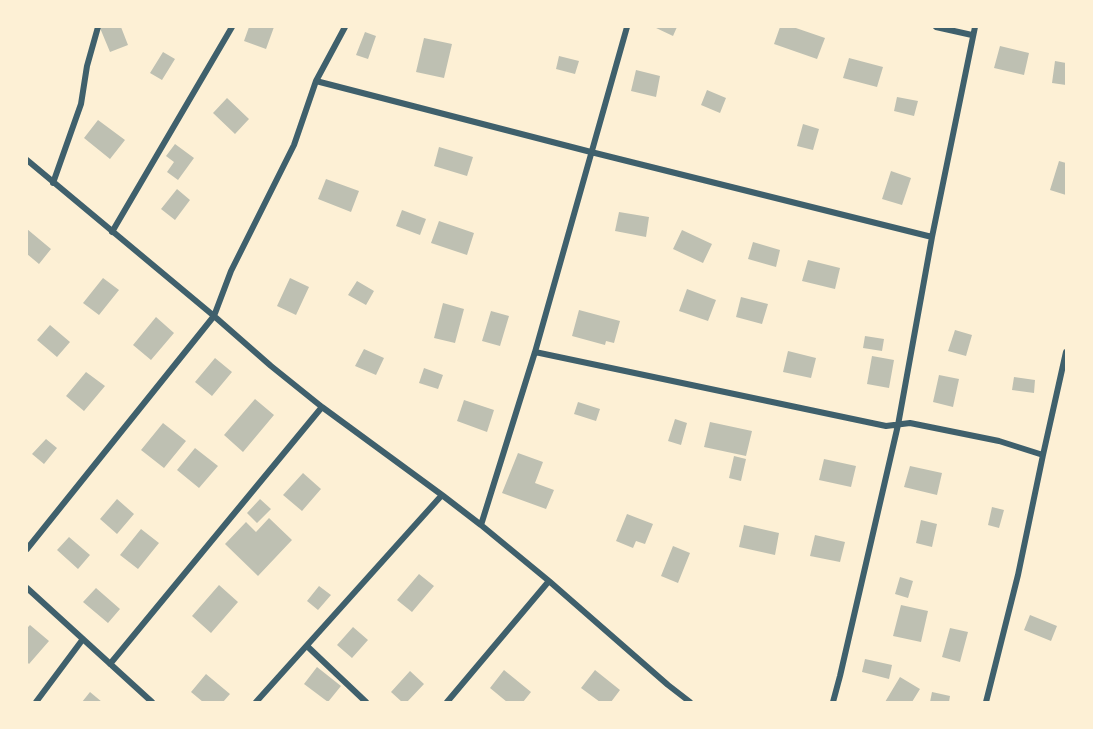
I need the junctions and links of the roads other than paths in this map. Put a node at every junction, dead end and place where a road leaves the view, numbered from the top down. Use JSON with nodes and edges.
{"nodes":[{"id":1,"x":98,"y":27,"type":"edge"},
{"id":2,"x":232,"y":27,"type":"edge"},
{"id":3,"x":345,"y":27,"type":"edge"},
{"id":4,"x":627,"y":27,"type":"edge"},
{"id":5,"x":936,"y":27,"type":"edge"},
{"id":6,"x":975,"y":27,"type":"edge"},
{"id":7,"x":972,"y":35,"type":"junction"},
{"id":8,"x":316,"y":81,"type":"junction"},
{"id":9,"x":591,"y":152,"type":"junction"},
{"id":10,"x":27,"y":160,"type":"edge"},
{"id":11,"x":53,"y":183,"type":"junction"},
{"id":12,"x":112,"y":232,"type":"junction"},
{"id":13,"x":932,"y":237,"type":"junction"},
{"id":14,"x":214,"y":316,"type":"junction"},
{"id":15,"x":535,"y":352,"type":"junction"},
{"id":16,"x":1066,"y":352,"type":"edge"},
{"id":17,"x":322,"y":406,"type":"junction"},
{"id":18,"x":898,"y":425,"type":"junction"},
{"id":19,"x":1042,"y":455,"type":"junction"},
{"id":20,"x":442,"y":495,"type":"junction"},
{"id":21,"x":481,"y":525,"type":"junction"},
{"id":22,"x":27,"y":549,"type":"edge"},
{"id":23,"x":549,"y":581,"type":"junction"},
{"id":24,"x":27,"y":588,"type":"edge"},
{"id":25,"x":83,"y":639,"type":"junction"},
{"id":26,"x":307,"y":645,"type":"junction"},
{"id":27,"x":110,"y":664,"type":"junction"},
{"id":28,"x":36,"y":702,"type":"edge"},
{"id":29,"x":152,"y":702,"type":"edge"},
{"id":30,"x":256,"y":702,"type":"edge"},
{"id":31,"x":366,"y":702,"type":"edge"},
{"id":32,"x":447,"y":702,"type":"edge"},
{"id":33,"x":690,"y":702,"type":"edge"},
{"id":34,"x":833,"y":702,"type":"edge"},
{"id":35,"x":986,"y":702,"type":"edge"}],
"edges":[{"from":1,"to":11,"type":"street"},
{"from":2,"to":12,"type":"street"},
{"from":3,"to":8,"type":"street"},
{"from":4,"to":9,"type":"street"},
{"from":5,"to":7,"type":"street"},
{"from":6,"to":7,"type":"street"},
{"from":7,"to":13,"type":"street"},
{"from":8,"to":9,"type":"street"},
{"from":8,"to":14,"type":"street"},
{"from":9,"to":13,"type":"street"},
{"from":9,"to":15,"type":"street"},
{"from":10,"to":11,"type":"street"},
{"from":11,"to":12,"type":"street"},
{"from":12,"to":14,"type":"street"},
{"from":13,"to":18,"type":"street"},
{"from":14,"to":17,"type":"street"},
{"from":14,"to":22,"type":"street"},
{"from":15,"to":18,"type":"street"},
{"from":15,"to":21,"type":"street"},
{"from":16,"to":19,"type":"street"},
{"from":17,"to":20,"type":"street"},
{"from":17,"to":27,"type":"street"},
{"from":18,"to":19,"type":"street"},
{"from":18,"to":34,"type":"street"},
{"from":19,"to":35,"type":"street"},
{"from":20,"to":21,"type":"street"},
{"from":20,"to":26,"type":"street"},
{"from":21,"to":23,"type":"street"},
{"from":23,"to":32,"type":"street"},
{"from":23,"to":33,"type":"street"},
{"from":24,"to":25,"type":"street"},
{"from":25,"to":27,"type":"street"},
{"from":25,"to":28,"type":"street"},
{"from":26,"to":30,"type":"street"},
{"from":26,"to":31,"type":"street"},
{"from":27,"to":29,"type":"street"}]}
